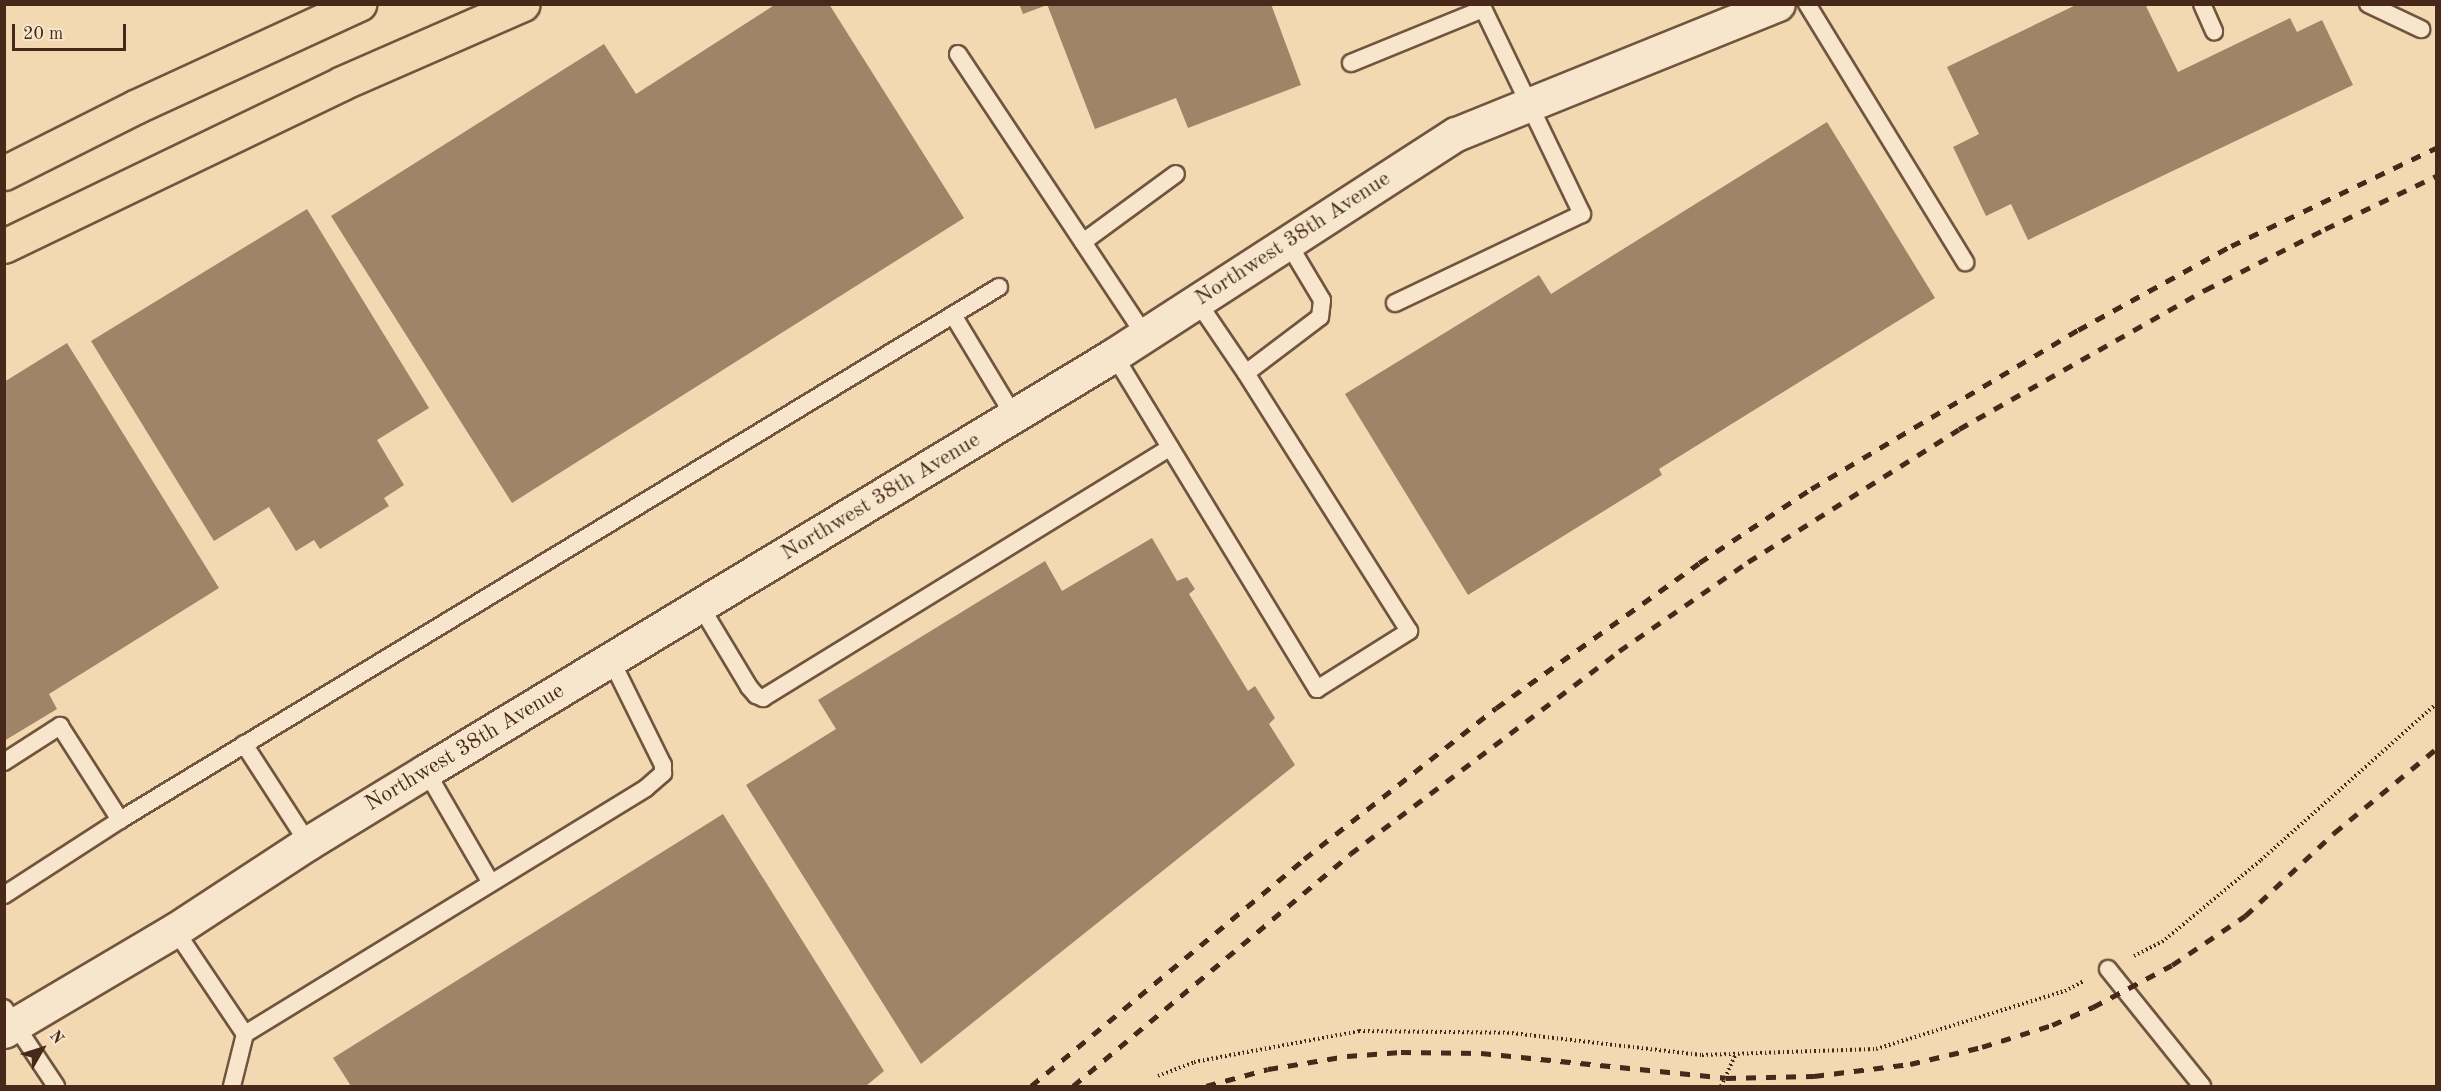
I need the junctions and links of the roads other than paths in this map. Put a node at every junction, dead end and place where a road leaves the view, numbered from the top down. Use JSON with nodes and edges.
{"nodes":[{"id":1,"x":359,"y":4,"type":"edge"},
{"id":2,"x":523,"y":4,"type":"edge"},
{"id":3,"x":1778,"y":4,"type":"edge"},
{"id":4,"x":1807,"y":4,"type":"edge"},
{"id":5,"x":2202,"y":4,"type":"edge"},
{"id":6,"x":2368,"y":4,"type":"edge"},
{"id":7,"x":1482,"y":7,"type":"edge"},
{"id":8,"x":2421,"y":29,"type":"dead end"},
{"id":9,"x":2214,"y":31,"type":"dead end"},
{"id":10,"x":958,"y":54,"type":"dead end"},
{"id":11,"x":1351,"y":63,"type":"dead end"},
{"id":12,"x":1529,"y":104,"type":"junction"},
{"id":13,"x":4,"y":173,"type":"edge"},
{"id":14,"x":1176,"y":174,"type":"dead end"},
{"id":15,"x":1083,"y":242,"type":"junction"},
{"id":16,"x":1288,"y":243,"type":"junction"},
{"id":17,"x":4,"y":246,"type":"edge"},
{"id":18,"x":1965,"y":262,"type":"dead end"},
{"id":19,"x":999,"y":287,"type":"dead end"},
{"id":20,"x":1197,"y":301,"type":"junction"},
{"id":21,"x":1395,"y":303,"type":"dead end"},
{"id":22,"x":952,"y":315,"type":"junction"},
{"id":23,"x":1145,"y":335,"type":"junction"},
{"id":24,"x":1114,"y":355,"type":"junction"},
{"id":25,"x":1246,"y":373,"type":"junction"},
{"id":26,"x":1014,"y":416,"type":"junction"},
{"id":27,"x":1170,"y":448,"type":"junction"},
{"id":28,"x":701,"y":607,"type":"junction"},
{"id":29,"x":611,"y":660,"type":"junction"},
{"id":30,"x":244,"y":744,"type":"junction"},
{"id":31,"x":4,"y":762,"type":"edge"},
{"id":32,"x":426,"y":771,"type":"junction"},
{"id":33,"x":120,"y":820,"type":"junction"},
{"id":34,"x":308,"y":843,"type":"junction"},
{"id":35,"x":491,"y":883,"type":"junction"},
{"id":36,"x":4,"y":895,"type":"edge"},
{"id":37,"x":175,"y":930,"type":"junction"},
{"id":38,"x":2108,"y":969,"type":"road end"},
{"id":39,"x":8,"y":1021,"type":"edge"},
{"id":40,"x":246,"y":1034,"type":"junction"},
{"id":41,"x":56,"y":1086,"type":"edge"},
{"id":42,"x":232,"y":1086,"type":"edge"},
{"id":43,"x":2202,"y":1086,"type":"edge"}],
"edges":[{"from":1,"to":13,"type":"main road"},
{"from":2,"to":17,"type":"main road"},
{"from":3,"to":12,"type":"street","name":"Northwest 38th Avenue"},
{"from":4,"to":18,"type":"lane"},
{"from":5,"to":9,"type":"lane"},
{"from":6,"to":8,"type":"lane"},
{"from":7,"to":11,"type":"lane"},
{"from":7,"to":12,"type":"lane"},
{"from":10,"to":15,"type":"lane"},
{"from":12,"to":16,"type":"street","name":"Northwest 38th Avenue"},
{"from":12,"to":21,"type":"lane"},
{"from":14,"to":15,"type":"lane"},
{"from":15,"to":23,"type":"lane"},
{"from":16,"to":20,"type":"street","name":"Northwest 38th Avenue"},
{"from":16,"to":25,"type":"lane"},
{"from":19,"to":22,"type":"lane"},
{"from":20,"to":23,"type":"street","name":"Northwest 38th Avenue"},
{"from":20,"to":25,"type":"lane"},
{"from":22,"to":26,"type":"lane"},
{"from":22,"to":30,"type":"lane"},
{"from":23,"to":24,"type":"street","name":"Northwest 38th Avenue"},
{"from":24,"to":26,"type":"street","name":"Northwest 38th Avenue"},
{"from":24,"to":27,"type":"lane"},
{"from":25,"to":27,"type":"lane"},
{"from":26,"to":28,"type":"street","name":"Northwest 38th Avenue"},
{"from":27,"to":28,"type":"lane"},
{"from":28,"to":29,"type":"street","name":"Northwest 38th Avenue"},
{"from":29,"to":32,"type":"street","name":"Northwest 38th Avenue"},
{"from":29,"to":35,"type":"lane"},
{"from":30,"to":33,"type":"lane"},
{"from":30,"to":34,"type":"lane"},
{"from":31,"to":33,"type":"lane"},
{"from":32,"to":34,"type":"street","name":"Northwest 38th Avenue"},
{"from":32,"to":35,"type":"lane"},
{"from":33,"to":36,"type":"lane"},
{"from":34,"to":37,"type":"street","name":"Northwest 38th Avenue"},
{"from":35,"to":40,"type":"lane"},
{"from":37,"to":39,"type":"street","name":"Northwest 38th Avenue"},
{"from":37,"to":40,"type":"lane"},
{"from":38,"to":43,"type":"lane"},
{"from":39,"to":41,"type":"lane"},
{"from":40,"to":42,"type":"lane"}]}
